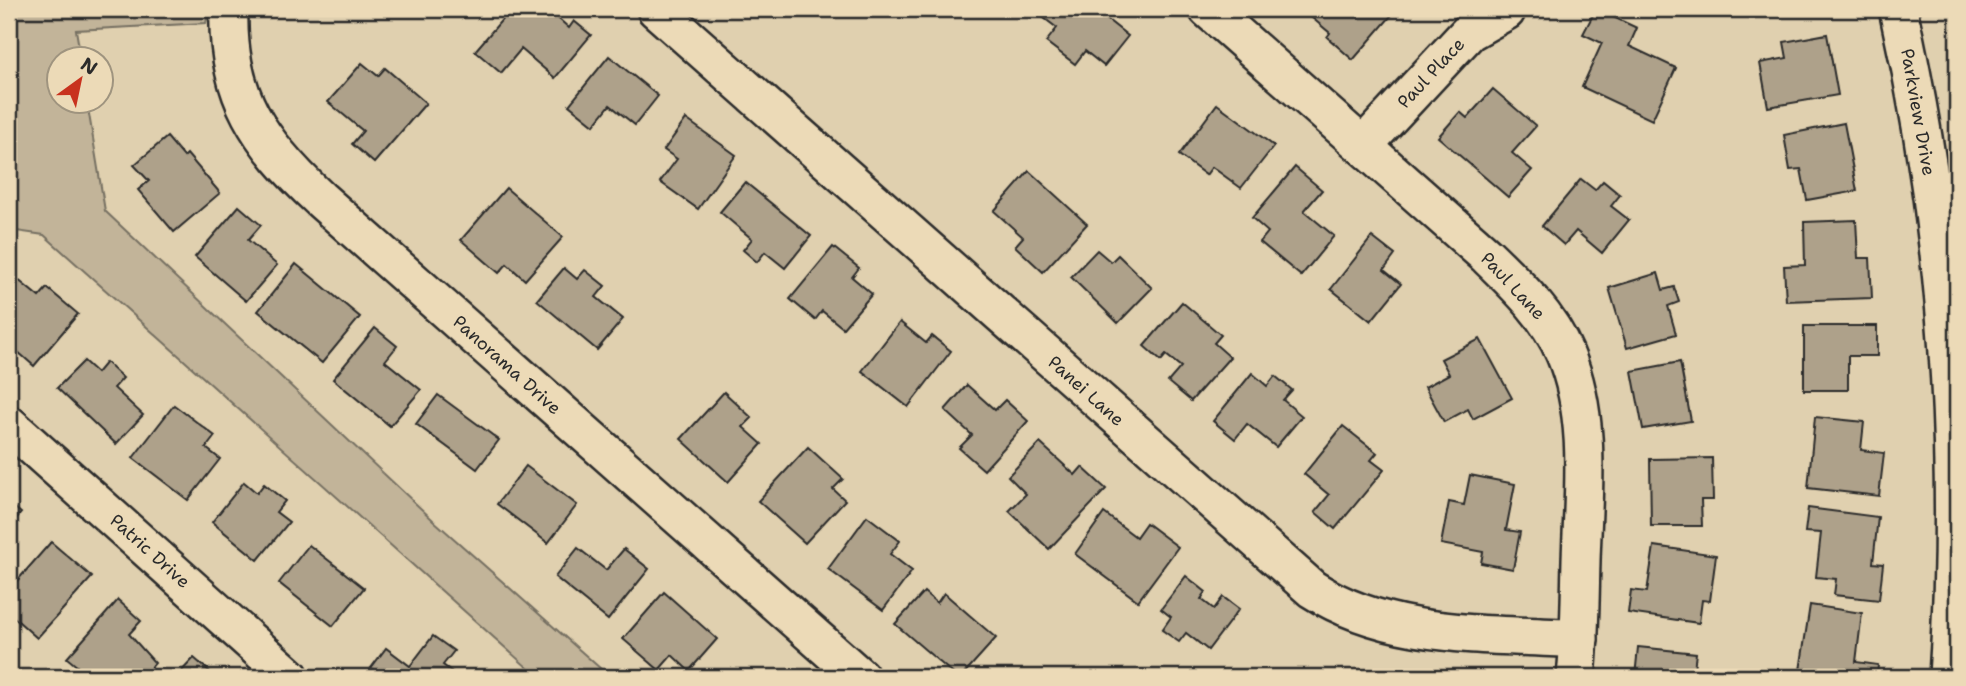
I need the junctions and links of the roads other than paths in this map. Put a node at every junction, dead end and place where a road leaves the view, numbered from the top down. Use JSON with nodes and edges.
{"nodes":[{"id":1,"x":229,"y":9,"type":"edge"},
{"id":2,"x":656,"y":9,"type":"edge"},
{"id":3,"x":1208,"y":9,"type":"edge"},
{"id":4,"x":1898,"y":9,"type":"edge"},
{"id":5,"x":1506,"y":11,"type":"dead end"},
{"id":6,"x":1363,"y":146,"type":"junction"},
{"id":7,"x":9,"y":425,"type":"edge"},
{"id":8,"x":1579,"y":639,"type":"junction"},
{"id":9,"x":290,"y":677,"type":"edge"},
{"id":10,"x":860,"y":677,"type":"edge"},
{"id":11,"x":1576,"y":677,"type":"edge"},
{"id":12,"x":1948,"y":677,"type":"edge"}],
"edges":[{"from":1,"to":10,"type":"street","name":"Panorama Drive"},
{"from":2,"to":8,"type":"street","name":"Panei Lane"},
{"from":3,"to":6,"type":"street","name":"Paul Lane"},
{"from":4,"to":12,"type":"street","name":"Parkview Drive"},
{"from":5,"to":6,"type":"street","name":"Paul Place"},
{"from":6,"to":8,"type":"street","name":"Paul Lane"},
{"from":7,"to":9,"type":"street","name":"Patric Drive"},
{"from":8,"to":11,"type":"street","name":"Paul Lane"}]}
